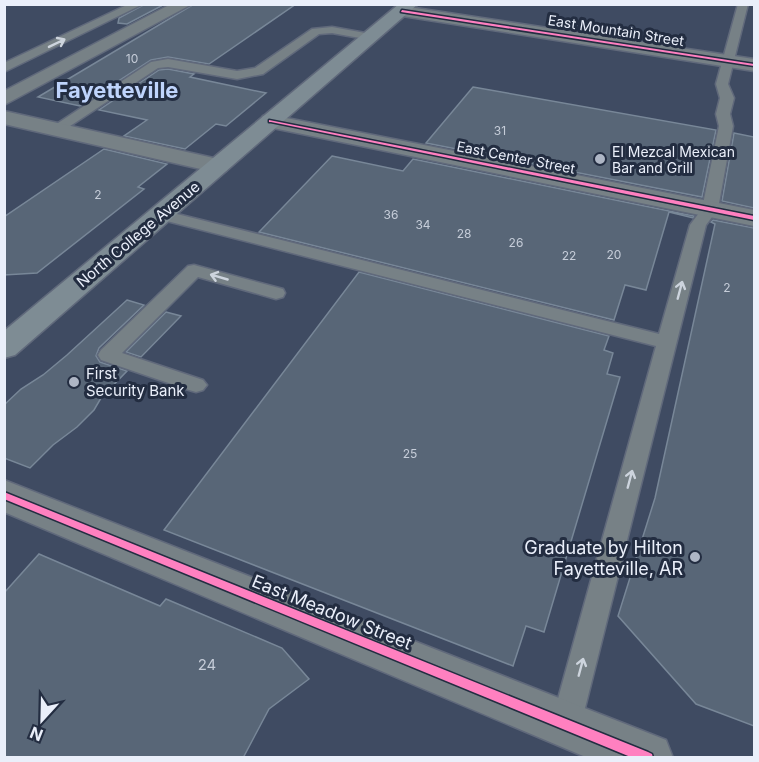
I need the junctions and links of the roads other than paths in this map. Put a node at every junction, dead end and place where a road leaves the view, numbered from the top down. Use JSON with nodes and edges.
{"nodes":[{"id":1,"x":138,"y":4,"type":"edge"},
{"id":2,"x":184,"y":4,"type":"edge"},
{"id":3,"x":743,"y":4,"type":"edge"},
{"id":4,"x":406,"y":8,"type":"edge"},
{"id":5,"x":371,"y":37,"type":"junction"},
{"id":6,"x":729,"y":61,"type":"junction"},
{"id":7,"x":754,"y":65,"type":"edge"},
{"id":8,"x":4,"y":68,"type":"edge"},
{"id":9,"x":4,"y":82,"type":"edge"},
{"id":10,"x":26,"y":87,"type":"junction"},
{"id":11,"x":4,"y":99,"type":"edge"},
{"id":12,"x":4,"y":117,"type":"edge"},
{"id":13,"x":271,"y":121,"type":"junction"},
{"id":14,"x":56,"y":129,"type":"junction"},
{"id":15,"x":218,"y":166,"type":"junction"},
{"id":16,"x":710,"y":209,"type":"junction"},
{"id":17,"x":161,"y":214,"type":"junction"},
{"id":18,"x":754,"y":218,"type":"edge"},
{"id":19,"x":276,"y":293,"type":"dead end"},
{"id":20,"x":667,"y":342,"type":"junction"},
{"id":21,"x":4,"y":348,"type":"edge"},
{"id":22,"x":196,"y":385,"type":"dead end"},
{"id":23,"x":4,"y":495,"type":"edge"},
{"id":24,"x":566,"y":724,"type":"junction"},
{"id":25,"x":648,"y":758,"type":"edge"}],
"edges":[{"from":8,"to":1,"type":"lane","one_way":true},
{"from":2,"to":10,"type":"street"},
{"from":3,"to":6,"type":"lane"},
{"from":4,"to":5,"type":"main road","name":"North College Avenue"},
{"from":4,"to":6,"type":"street","name":"East Mountain Street"},
{"from":5,"to":13,"type":"main road","name":"North College Avenue"},
{"from":5,"to":14,"type":"lane"},
{"from":6,"to":7,"type":"street","name":"East Mountain Street"},
{"from":6,"to":16,"type":"lane"},
{"from":9,"to":10,"type":"street"},
{"from":10,"to":11,"type":"street"},
{"from":12,"to":14,"type":"street"},
{"from":13,"to":15,"type":"main road","name":"North College Avenue"},
{"from":13,"to":16,"type":"street","name":"East Center Street"},
{"from":14,"to":15,"type":"street"},
{"from":15,"to":17,"type":"main road","name":"North College Avenue"},
{"from":16,"to":18,"type":"street","name":"East Center Street"},
{"from":20,"to":16,"type":"lane","one_way":true},
{"from":17,"to":20,"type":"lane"},
{"from":17,"to":21,"type":"main road","name":"North College Avenue"},
{"from":19,"to":22,"type":"lane","one_way":true},
{"from":24,"to":20,"type":"lane","one_way":true},
{"from":23,"to":24,"type":"street","name":"East Meadow Street"},
{"from":24,"to":25,"type":"street","name":"East Meadow Street"}]}
